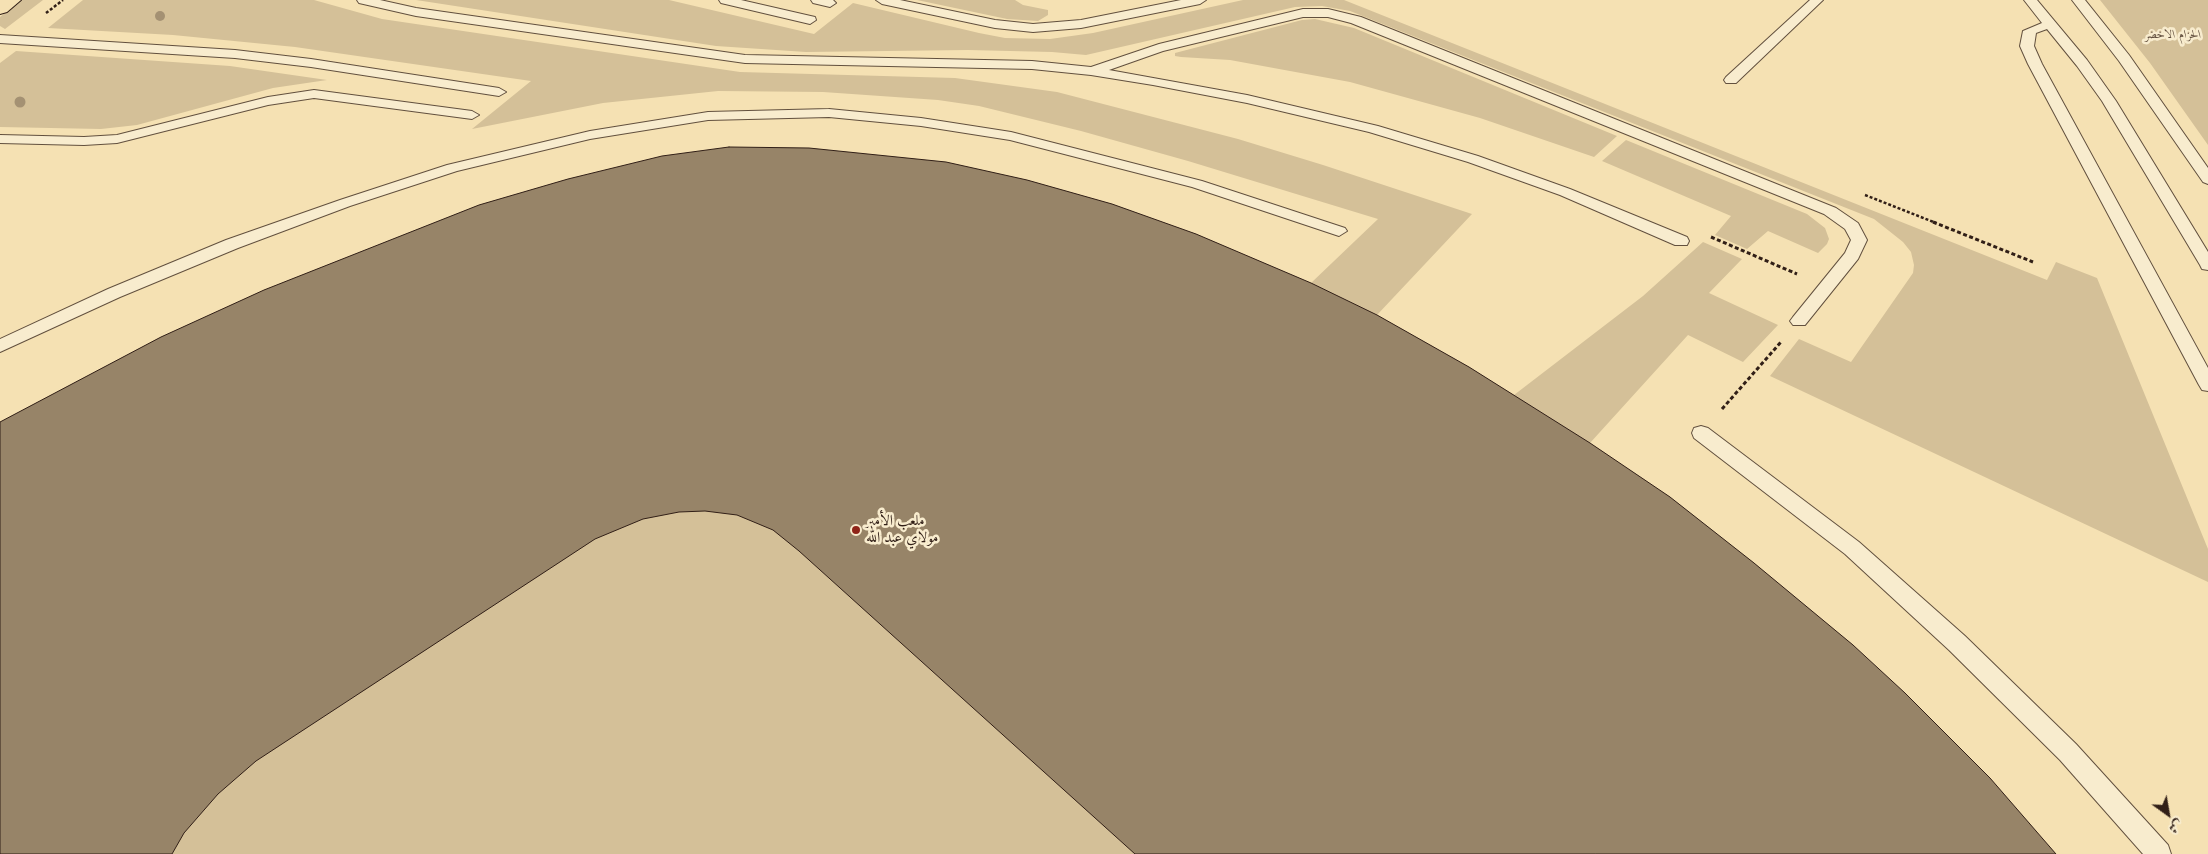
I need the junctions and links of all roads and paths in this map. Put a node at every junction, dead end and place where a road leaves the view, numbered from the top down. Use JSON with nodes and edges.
{"nodes":[{"id":1,"x":12,"y":0,"type":"edge"},
{"id":2,"x":363,"y":0,"type":"edge"},
{"id":3,"x":725,"y":0,"type":"edge"},
{"id":4,"x":817,"y":0,"type":"edge"},
{"id":5,"x":882,"y":0,"type":"edge"},
{"id":6,"x":1200,"y":0,"type":"edge"},
{"id":7,"x":1817,"y":0,"type":"edge"},
{"id":8,"x":2030,"y":0,"type":"edge"},
{"id":9,"x":2078,"y":0,"type":"edge"},
{"id":10,"x":830,"y":3,"type":"dead end"},
{"id":11,"x":0,"y":8,"type":"edge"},
{"id":12,"x":810,"y":20,"type":"dead end"},
{"id":13,"x":2051,"y":24,"type":"junction"},
{"id":14,"x":0,"y":39,"type":"edge"},
{"id":15,"x":1091,"y":71,"type":"junction"},
{"id":16,"x":1731,"y":80,"type":"dead end"},
{"id":17,"x":499,"y":92,"type":"dead end"},
{"id":18,"x":472,"y":115,"type":"dead end"},
{"id":19,"x":0,"y":140,"type":"edge"},
{"id":20,"x":2208,"y":179,"type":"edge"},
{"id":21,"x":1339,"y":231,"type":"dead end"},
{"id":22,"x":1681,"y":240,"type":"joint"},
{"id":23,"x":2208,"y":265,"type":"edge"},
{"id":24,"x":1828,"y":287,"type":"junction"},
{"id":25,"x":1799,"y":321,"type":"joint"},
{"id":26,"x":0,"y":346,"type":"edge"},
{"id":27,"x":2208,"y":385,"type":"edge"},
{"id":28,"x":1701,"y":433,"type":"joint"},
{"id":29,"x":2159,"y":854,"type":"edge"}],
"edges":[{"from":1,"to":11,"type":"highway"},
{"from":2,"to":15,"type":"lane"},
{"from":3,"to":12,"type":"lane"},
{"from":4,"to":10,"type":"lane"},
{"from":5,"to":6,"type":"lane"},
{"from":7,"to":16,"type":"lane"},
{"from":8,"to":13,"type":"lane"},
{"from":9,"to":20,"type":"lane"},
{"from":13,"to":23,"type":"lane"},
{"from":13,"to":27,"type":"lane"},
{"from":14,"to":17,"type":"lane"},
{"from":15,"to":22,"type":"lane"},
{"from":15,"to":24,"type":"lane"},
{"from":18,"to":19,"type":"lane"},
{"from":21,"to":26,"type":"lane"},
{"from":22,"to":24,"type":"path"},
{"from":24,"to":25,"type":"lane"},
{"from":25,"to":28,"type":"path"},
{"from":28,"to":29,"type":"lane"}]}
